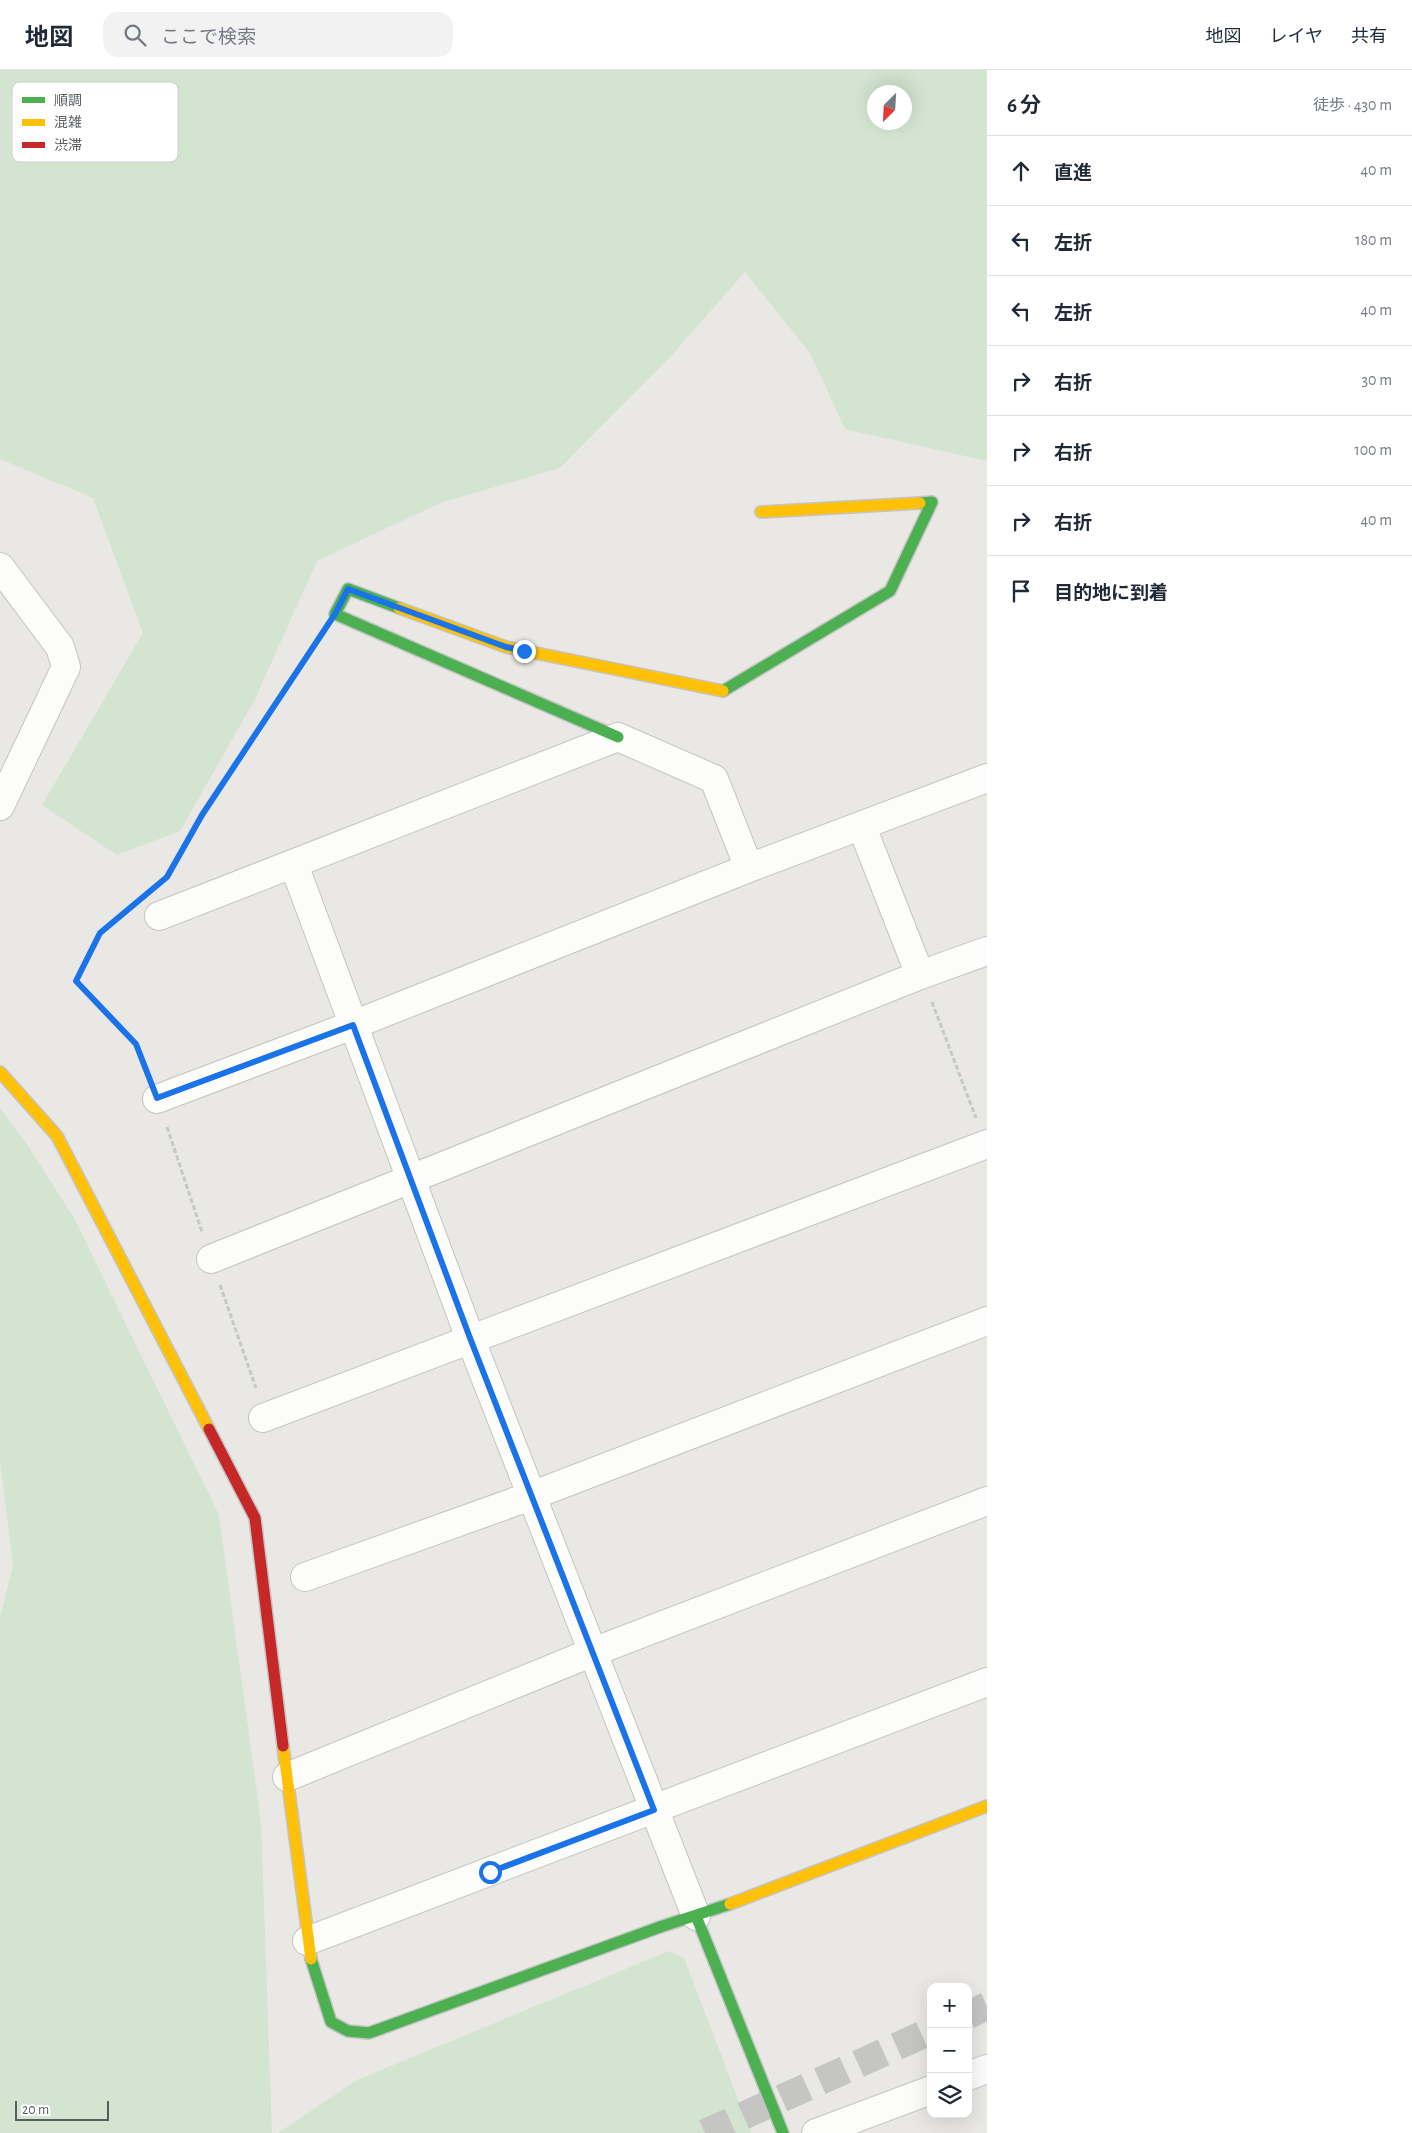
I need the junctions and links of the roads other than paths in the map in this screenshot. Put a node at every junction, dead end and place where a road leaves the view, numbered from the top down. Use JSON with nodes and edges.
{"nodes":[{"id":1,"x":761,"y":512,"type":"dead end"},
{"id":2,"x":0,"y":567,"type":"edge"},
{"id":3,"x":618,"y":737,"type":"junction"},
{"id":4,"x":987,"y":778,"type":"edge"},
{"id":5,"x":0,"y":806,"type":"edge"},
{"id":6,"x":862,"y":827,"type":"junction"},
{"id":7,"x":294,"y":865,"type":"junction"},
{"id":8,"x":749,"y":868,"type":"junction"},
{"id":9,"x":148,"y":909,"type":"road end"},
{"id":10,"x":987,"y":951,"type":"edge"},
{"id":11,"x":924,"y":985,"type":"junction"},
{"id":12,"x":353,"y":1025,"type":"junction"},
{"id":13,"x":0,"y":1072,"type":"edge"},
{"id":14,"x":157,"y":1098,"type":"road end"},
{"id":15,"x":986,"y":1144,"type":"edge"},
{"id":16,"x":411,"y":1180,"type":"junction"},
{"id":17,"x":211,"y":1259,"type":"road end"},
{"id":18,"x":987,"y":1321,"type":"edge"},
{"id":19,"x":470,"y":1338,"type":"junction"},
{"id":20,"x":263,"y":1418,"type":"road end"},
{"id":21,"x":532,"y":1496,"type":"junction"},
{"id":22,"x":987,"y":1501,"type":"edge"},
{"id":23,"x":305,"y":1577,"type":"dead end"},
{"id":24,"x":593,"y":1652,"type":"junction"},
{"id":25,"x":987,"y":1682,"type":"edge"},
{"id":26,"x":287,"y":1777,"type":"junction"},
{"id":27,"x":987,"y":1806,"type":"edge"},
{"id":28,"x":654,"y":1810,"type":"junction"},
{"id":29,"x":696,"y":1916,"type":"junction"},
{"id":30,"x":307,"y":1941,"type":"junction"},
{"id":31,"x":987,"y":2069,"type":"edge"},
{"id":32,"x":972,"y":2075,"type":"edge"},
{"id":33,"x":927,"y":2091,"type":"edge"},
{"id":34,"x":783,"y":2133,"type":"edge"},
{"id":35,"x":816,"y":2133,"type":"edge"}],
"edges":[{"from":1,"to":3,"type":"street"},
{"from":2,"to":5,"type":"street"},
{"from":3,"to":7,"type":"street"},
{"from":3,"to":8,"type":"street"},
{"from":4,"to":6,"type":"street"},
{"from":6,"to":8,"type":"street"},
{"from":6,"to":11,"type":"street"},
{"from":7,"to":9,"type":"street"},
{"from":7,"to":12,"type":"street"},
{"from":8,"to":12,"type":"street"},
{"from":10,"to":11,"type":"street"},
{"from":11,"to":16,"type":"street"},
{"from":12,"to":14,"type":"street"},
{"from":12,"to":16,"type":"street"},
{"from":13,"to":26,"type":"street"},
{"from":15,"to":19,"type":"street"},
{"from":16,"to":17,"type":"street"},
{"from":16,"to":19,"type":"street"},
{"from":18,"to":21,"type":"street"},
{"from":19,"to":20,"type":"street"},
{"from":19,"to":21,"type":"street"},
{"from":21,"to":23,"type":"street"},
{"from":21,"to":24,"type":"street"},
{"from":22,"to":24,"type":"street"},
{"from":24,"to":26,"type":"street"},
{"from":24,"to":28,"type":"street"},
{"from":25,"to":28,"type":"street"},
{"from":26,"to":30,"type":"street"},
{"from":27,"to":29,"type":"street"},
{"from":28,"to":29,"type":"street"},
{"from":28,"to":30,"type":"street"},
{"from":29,"to":30,"type":"street"},
{"from":29,"to":34,"type":"street"},
{"from":31,"to":32,"type":"street"},
{"from":33,"to":35,"type":"street"}]}
